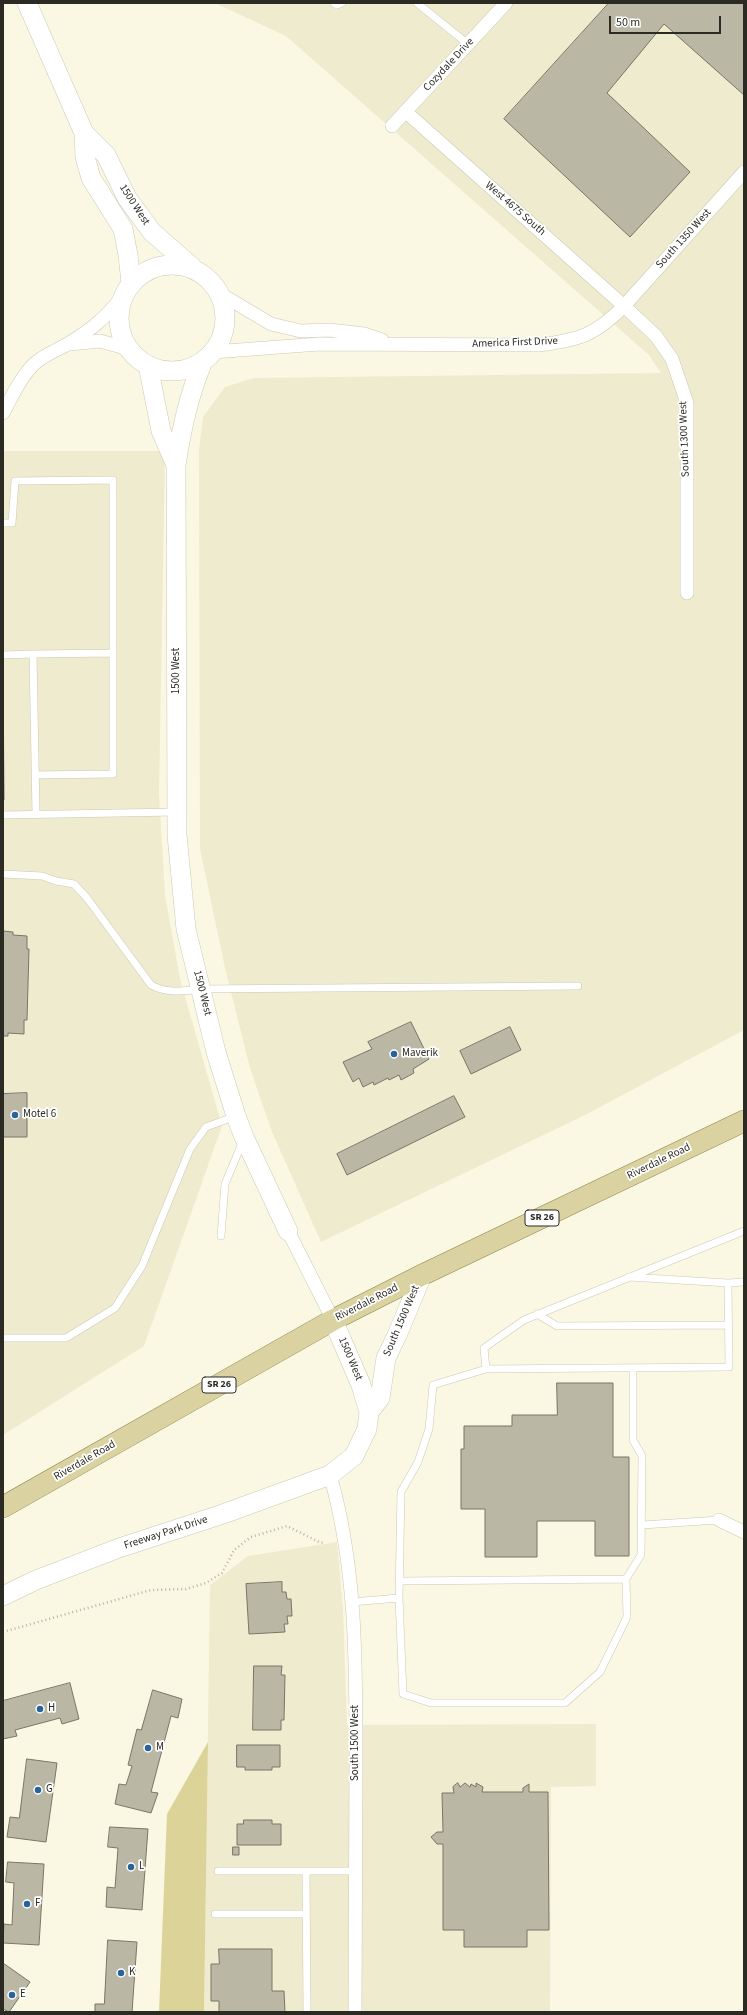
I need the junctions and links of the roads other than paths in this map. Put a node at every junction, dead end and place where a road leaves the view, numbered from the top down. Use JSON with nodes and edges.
{"nodes":[{"id":1,"x":27,"y":3,"type":"edge"},
{"id":2,"x":334,"y":3,"type":"edge"},
{"id":3,"x":342,"y":3,"type":"edge"},
{"id":4,"x":417,"y":3,"type":"edge"},
{"id":5,"x":506,"y":3,"type":"edge"},
{"id":6,"x":468,"y":44,"type":"junction"},
{"id":7,"x":406,"y":112,"type":"junction"},
{"id":8,"x":392,"y":126,"type":"dead end"},
{"id":9,"x":84,"y":133,"type":"junction"},
{"id":10,"x":744,"y":172,"type":"edge"},
{"id":11,"x":195,"y":269,"type":"junction"},
{"id":12,"x":126,"y":291,"type":"junction"},
{"id":13,"x":219,"y":293,"type":"junction"},
{"id":14,"x":624,"y":306,"type":"junction"},
{"id":15,"x":395,"y":344,"type":"junction"},
{"id":16,"x":64,"y":346,"type":"junction"},
{"id":17,"x":129,"y":349,"type":"junction"},
{"id":18,"x":208,"y":356,"type":"junction"},
{"id":19,"x":148,"y":366,"type":"junction"},
{"id":20,"x":3,"y":413,"type":"edge"},
{"id":21,"x":176,"y":466,"type":"junction"},
{"id":22,"x":3,"y":523,"type":"edge"},
{"id":23,"x":686,"y":593,"type":"dead end"},
{"id":24,"x":113,"y":653,"type":"junction"},
{"id":25,"x":33,"y":654,"type":"junction"},
{"id":26,"x":3,"y":655,"type":"edge"},
{"id":27,"x":35,"y":775,"type":"junction"},
{"id":28,"x":177,"y":812,"type":"junction"},
{"id":29,"x":3,"y":814,"type":"edge"},
{"id":30,"x":36,"y":814,"type":"junction"},
{"id":31,"x":3,"y":874,"type":"edge"},
{"id":32,"x":578,"y":986,"type":"dead end"},
{"id":33,"x":200,"y":989,"type":"junction"},
{"id":34,"x":236,"y":1116,"type":"junction"},
{"id":35,"x":744,"y":1121,"type":"edge"},
{"id":36,"x":244,"y":1137,"type":"junction"},
{"id":37,"x":288,"y":1231,"type":"joint"},
{"id":38,"x":744,"y":1231,"type":"edge"},
{"id":39,"x":221,"y":1236,"type":"dead end"},
{"id":40,"x":422,"y":1275,"type":"junction"},
{"id":41,"x":627,"y":1277,"type":"junction"},
{"id":42,"x":744,"y":1282,"type":"edge"},
{"id":43,"x":728,"y":1283,"type":"junction"},
{"id":44,"x":537,"y":1314,"type":"junction"},
{"id":45,"x":333,"y":1320,"type":"junction"},
{"id":46,"x":729,"y":1325,"type":"junction"},
{"id":47,"x":3,"y":1338,"type":"edge"},
{"id":48,"x":633,"y":1368,"type":"junction"},
{"id":49,"x":486,"y":1369,"type":"junction"},
{"id":50,"x":369,"y":1412,"type":"junction"},
{"id":51,"x":330,"y":1475,"type":"junction"},
{"id":52,"x":3,"y":1507,"type":"edge"},
{"id":53,"x":719,"y":1520,"type":"joint"},
{"id":54,"x":642,"y":1525,"type":"junction"},
{"id":55,"x":744,"y":1532,"type":"edge"},
{"id":56,"x":626,"y":1579,"type":"junction"},
{"id":57,"x":400,"y":1581,"type":"junction"},
{"id":58,"x":3,"y":1596,"type":"edge"},
{"id":59,"x":399,"y":1598,"type":"junction"},
{"id":60,"x":352,"y":1602,"type":"junction"},
{"id":61,"x":218,"y":1871,"type":"dead end"},
{"id":62,"x":306,"y":1871,"type":"junction"},
{"id":63,"x":356,"y":1871,"type":"junction"},
{"id":64,"x":215,"y":1914,"type":"dead end"},
{"id":65,"x":305,"y":1914,"type":"junction"},
{"id":66,"x":306,"y":2012,"type":"edge"},
{"id":67,"x":355,"y":2012,"type":"edge"}],
"edges":[{"from":1,"to":9,"type":"street","name":"1500 West"},
{"from":2,"to":3,"type":"lane"},
{"from":4,"to":6,"type":"lane"},
{"from":5,"to":6,"type":"street","name":"Cozydale Drive"},
{"from":6,"to":7,"type":"street","name":"Cozydale Drive"},
{"from":7,"to":8,"type":"street","name":"Cozydale Drive"},
{"from":7,"to":14,"type":"street","name":"West 4675 South"},
{"from":9,"to":11,"type":"street","name":"1500 West"},
{"from":9,"to":12,"type":"street","name":"1500 West"},
{"from":10,"to":14,"type":"street","name":"South 1350 West"},
{"from":11,"to":12,"type":"street"},
{"from":11,"to":13,"type":"street"},
{"from":12,"to":16,"type":"street"},
{"from":12,"to":17,"type":"street"},
{"from":13,"to":15,"type":"street","name":"America First Drive"},
{"from":13,"to":18,"type":"street"},
{"from":14,"to":15,"type":"street","name":"America First Drive"},
{"from":14,"to":23,"type":"street","name":"South 1300 West"},
{"from":15,"to":18,"type":"street","name":"America First Drive"},
{"from":16,"to":17,"type":"street"},
{"from":16,"to":20,"type":"street"},
{"from":17,"to":19,"type":"street"},
{"from":18,"to":19,"type":"street"},
{"from":18,"to":21,"type":"street","name":"1500 West"},
{"from":19,"to":21,"type":"street","name":"1500 West"},
{"from":21,"to":28,"type":"street","name":"1500 West"},
{"from":22,"to":24,"type":"lane"},
{"from":24,"to":25,"type":"lane"},
{"from":24,"to":27,"type":"lane"},
{"from":25,"to":26,"type":"lane"},
{"from":25,"to":27,"type":"lane"},
{"from":27,"to":30,"type":"lane"},
{"from":28,"to":30,"type":"lane"},
{"from":28,"to":33,"type":"street","name":"1500 West"},
{"from":29,"to":30,"type":"lane"},
{"from":31,"to":33,"type":"lane"},
{"from":32,"to":33,"type":"lane"},
{"from":33,"to":34,"type":"street","name":"1500 West"},
{"from":34,"to":36,"type":"street","name":"1500 West"},
{"from":34,"to":47,"type":"lane"},
{"from":35,"to":40,"type":"main road","name":"Riverdale Road","number":"SR 26"},
{"from":36,"to":37,"type":"street","name":"1500 West"},
{"from":36,"to":39,"type":"lane"},
{"from":37,"to":45,"type":"street","name":"1500 West"},
{"from":38,"to":41,"type":"lane"},
{"from":40,"to":45,"type":"main road","name":"Riverdale Road","number":"SR 26"},
{"from":40,"to":50,"type":"street","name":"South 1500 West"},
{"from":41,"to":43,"type":"lane"},
{"from":41,"to":44,"type":"lane"},
{"from":42,"to":43,"type":"lane"},
{"from":43,"to":46,"type":"lane"},
{"from":44,"to":46,"type":"lane"},
{"from":44,"to":49,"type":"lane"},
{"from":45,"to":50,"type":"street","name":"1500 West"},
{"from":45,"to":52,"type":"main road","name":"Riverdale Road","number":"SR 26"},
{"from":46,"to":48,"type":"lane"},
{"from":48,"to":49,"type":"lane"},
{"from":48,"to":54,"type":"lane"},
{"from":49,"to":57,"type":"lane"},
{"from":50,"to":51,"type":"street","name":"1500 West"},
{"from":51,"to":58,"type":"street","name":"Freeway Park Drive"},
{"from":51,"to":60,"type":"street","name":"South 1500 West"},
{"from":53,"to":54,"type":"lane"},
{"from":53,"to":55,"type":"street"},
{"from":54,"to":56,"type":"lane"},
{"from":56,"to":57,"type":"lane"},
{"from":56,"to":59,"type":"lane"},
{"from":57,"to":59,"type":"lane"},
{"from":59,"to":60,"type":"lane"},
{"from":60,"to":63,"type":"street","name":"South 1500 West"},
{"from":61,"to":62,"type":"lane"},
{"from":62,"to":63,"type":"lane"},
{"from":62,"to":65,"type":"lane"},
{"from":63,"to":67,"type":"street","name":"South 1500 West"},
{"from":64,"to":65,"type":"lane"},
{"from":65,"to":66,"type":"lane"}]}
